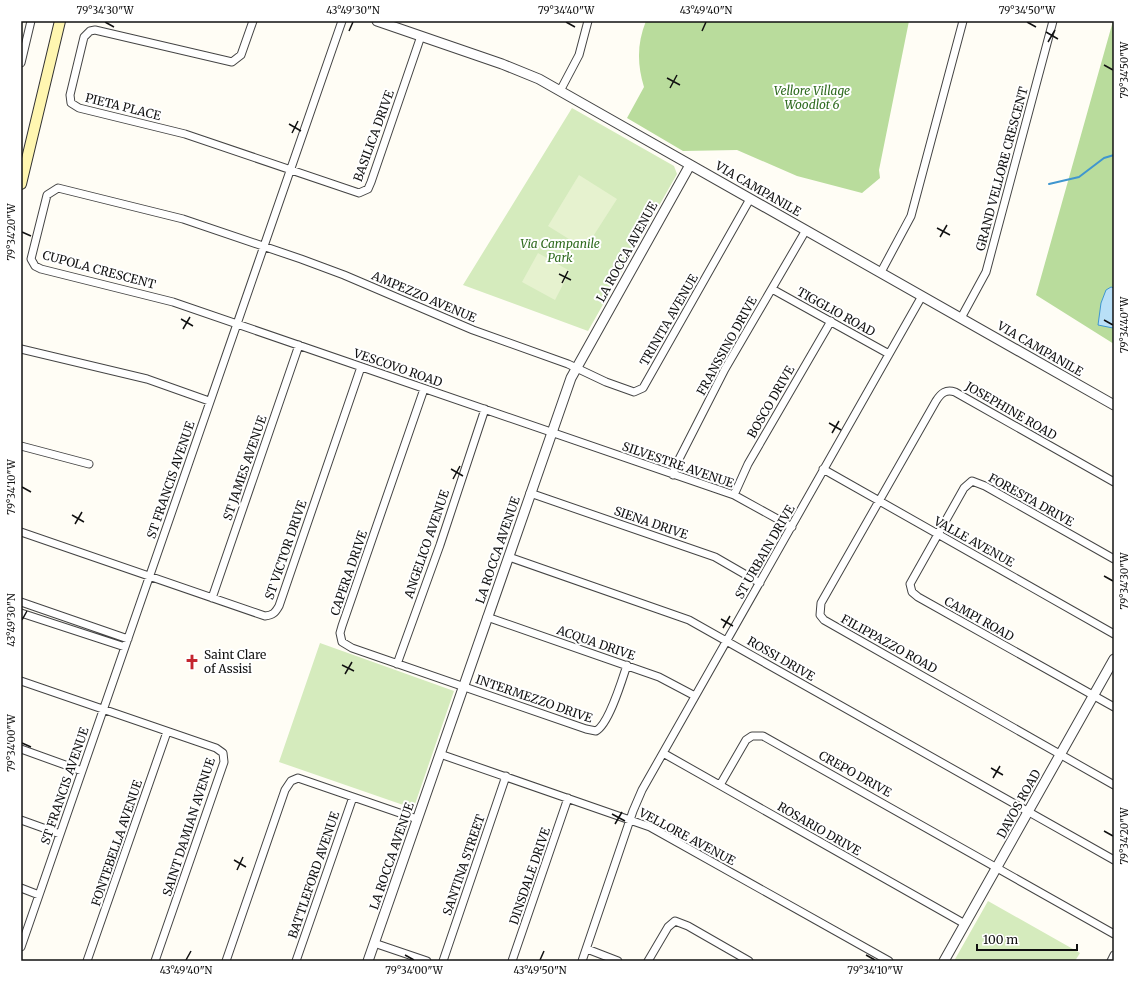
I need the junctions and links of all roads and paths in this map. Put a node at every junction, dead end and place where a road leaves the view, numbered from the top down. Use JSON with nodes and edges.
{"nodes":[{"id":1,"x":31,"y":21,"type":"edge"},
{"id":2,"x":60,"y":21,"type":"edge"},
{"id":3,"x":253,"y":21,"type":"edge"},
{"id":4,"x":342,"y":21,"type":"edge"},
{"id":5,"x":377,"y":21,"type":"edge"},
{"id":6,"x":588,"y":21,"type":"edge"},
{"id":7,"x":963,"y":21,"type":"edge"},
{"id":8,"x":1053,"y":21,"type":"edge"},
{"id":9,"x":421,"y":36,"type":"junction"},
{"id":10,"x":21,"y":63,"type":"edge"},
{"id":11,"x":560,"y":90,"type":"junction"},
{"id":12,"x":690,"y":165,"type":"junction"},
{"id":13,"x":290,"y":170,"type":"junction"},
{"id":14,"x":21,"y":184,"type":"edge"},
{"id":15,"x":750,"y":198,"type":"junction"},
{"id":16,"x":806,"y":230,"type":"junction"},
{"id":17,"x":264,"y":247,"type":"junction"},
{"id":18,"x":881,"y":272,"type":"junction"},
{"id":19,"x":772,"y":289,"type":"junction"},
{"id":20,"x":922,"y":296,"type":"junction"},
{"id":21,"x":961,"y":318,"type":"junction"},
{"id":22,"x":831,"y":321,"type":"junction"},
{"id":23,"x":237,"y":324,"type":"junction"},
{"id":24,"x":299,"y":345,"type":"junction"},
{"id":25,"x":21,"y":349,"type":"edge"},
{"id":26,"x":888,"y":354,"type":"junction"},
{"id":27,"x":361,"y":367,"type":"junction"},
{"id":28,"x":576,"y":367,"type":"junction"},
{"id":29,"x":424,"y":389,"type":"junction"},
{"id":30,"x":210,"y":401,"type":"junction"},
{"id":31,"x":1114,"y":405,"type":"edge"},
{"id":32,"x":485,"y":409,"type":"junction"},
{"id":33,"x":551,"y":433,"type":"junction"},
{"id":34,"x":21,"y":446,"type":"edge"},
{"id":35,"x":89,"y":464,"type":"dead end"},
{"id":36,"x":823,"y":469,"type":"junction"},
{"id":37,"x":673,"y":475,"type":"junction"},
{"id":38,"x":1114,"y":482,"type":"edge"},
{"id":39,"x":530,"y":493,"type":"junction"},
{"id":40,"x":734,"y":496,"type":"junction"},
{"id":41,"x":879,"y":501,"type":"junction"},
{"id":42,"x":792,"y":527,"type":"junction"},
{"id":43,"x":21,"y":532,"type":"edge"},
{"id":44,"x":937,"y":534,"type":"junction"},
{"id":45,"x":509,"y":557,"type":"junction"},
{"id":46,"x":1114,"y":559,"type":"edge"},
{"id":47,"x":150,"y":576,"type":"junction"},
{"id":48,"x":760,"y":583,"type":"junction"},
{"id":49,"x":212,"y":598,"type":"junction"},
{"id":50,"x":21,"y":602,"type":"edge"},
{"id":51,"x":21,"y":613,"type":"edge"},
{"id":52,"x":488,"y":617,"type":"junction"},
{"id":53,"x":1114,"y":634,"type":"edge"},
{"id":54,"x":128,"y":639,"type":"junction"},
{"id":55,"x":727,"y":641,"type":"junction"},
{"id":56,"x":125,"y":647,"type":"junction"},
{"id":57,"x":1114,"y":659,"type":"edge"},
{"id":58,"x":397,"y":664,"type":"junction"},
{"id":59,"x":627,"y":666,"type":"junction"},
{"id":60,"x":21,"y":681,"type":"edge"},
{"id":61,"x":463,"y":687,"type":"junction"},
{"id":62,"x":695,"y":696,"type":"junction"},
{"id":63,"x":1093,"y":696,"type":"junction"},
{"id":64,"x":1114,"y":708,"type":"edge"},
{"id":65,"x":103,"y":710,"type":"junction"},
{"id":66,"x":167,"y":732,"type":"junction"},
{"id":67,"x":21,"y":749,"type":"edge"},
{"id":68,"x":662,"y":753,"type":"junction"},
{"id":69,"x":440,"y":754,"type":"junction"},
{"id":70,"x":1060,"y":754,"type":"junction"},
{"id":71,"x":82,"y":771,"type":"junction"},
{"id":72,"x":506,"y":776,"type":"junction"},
{"id":73,"x":720,"y":785,"type":"junction"},
{"id":74,"x":1114,"y":785,"type":"edge"},
{"id":75,"x":353,"y":797,"type":"junction"},
{"id":76,"x":568,"y":798,"type":"junction"},
{"id":77,"x":1028,"y":811,"type":"junction"},
{"id":78,"x":417,"y":819,"type":"junction"},
{"id":79,"x":21,"y":820,"type":"edge"},
{"id":80,"x":630,"y":820,"type":"junction"},
{"id":81,"x":60,"y":834,"type":"junction"},
{"id":82,"x":1114,"y":860,"type":"edge"},
{"id":83,"x":997,"y":867,"type":"junction"},
{"id":84,"x":21,"y":888,"type":"edge"},
{"id":85,"x":39,"y":895,"type":"junction"},
{"id":86,"x":965,"y":924,"type":"junction"},
{"id":87,"x":1114,"y":934,"type":"edge"},
{"id":88,"x":374,"y":943,"type":"junction"},
{"id":89,"x":21,"y":946,"type":"edge"},
{"id":90,"x":587,"y":949,"type":"junction"},
{"id":91,"x":1114,"y":955,"type":"edge"},
{"id":92,"x":87,"y":961,"type":"edge"},
{"id":93,"x":156,"y":961,"type":"edge"},
{"id":94,"x":226,"y":961,"type":"edge"},
{"id":95,"x":296,"y":961,"type":"edge"},
{"id":96,"x":368,"y":961,"type":"edge"},
{"id":97,"x":427,"y":961,"type":"edge"},
{"id":98,"x":443,"y":961,"type":"edge"},
{"id":99,"x":512,"y":961,"type":"edge"},
{"id":100,"x":582,"y":961,"type":"edge"},
{"id":101,"x":618,"y":961,"type":"edge"},
{"id":102,"x":648,"y":961,"type":"edge"},
{"id":103,"x":749,"y":961,"type":"edge"},
{"id":104,"x":889,"y":961,"type":"edge"},
{"id":105,"x":944,"y":961,"type":"edge"},
{"id":106,"x":1111,"y":961,"type":"edge"}],
"edges":[{"from":1,"to":10,"type":"street"},
{"from":2,"to":14,"type":"main road"},
{"from":3,"to":13,"type":"street","name":"PIETA PLACE"},
{"from":4,"to":13,"type":"street","name":"ST FRANCIS AVENUE"},
{"from":5,"to":9,"type":"street","name":"VIA CAMPANILE"},
{"from":6,"to":11,"type":"street"},
{"from":7,"to":18,"type":"street"},
{"from":8,"to":21,"type":"street","name":"GRAND VELLORE CRESCENT"},
{"from":9,"to":11,"type":"street","name":"VIA CAMPANILE"},
{"from":9,"to":13,"type":"street","name":"BASILICA DRIVE"},
{"from":11,"to":12,"type":"street","name":"VIA CAMPANILE"},
{"from":12,"to":15,"type":"street","name":"VIA CAMPANILE"},
{"from":12,"to":28,"type":"street","name":"LA ROCCA AVENUE"},
{"from":13,"to":17,"type":"street","name":"ST FRANCIS AVENUE"},
{"from":15,"to":16,"type":"street","name":"VIA CAMPANILE"},
{"from":15,"to":28,"type":"street","name":"TRINITA AVENUE"},
{"from":16,"to":18,"type":"street","name":"VIA CAMPANILE"},
{"from":16,"to":19,"type":"street","name":"FRANSSINO DRIVE"},
{"from":17,"to":23,"type":"street","name":"ST FRANCIS AVENUE"},
{"from":17,"to":23,"type":"street","name":"CUPOLA CRESCENT"},
{"from":17,"to":28,"type":"street","name":"AMPEZZO AVENUE"},
{"from":18,"to":20,"type":"street","name":"VIA CAMPANILE"},
{"from":19,"to":22,"type":"street","name":"TIGGLIO ROAD"},
{"from":19,"to":37,"type":"street","name":"FRANSSINO DRIVE"},
{"from":20,"to":21,"type":"street","name":"VIA CAMPANILE"},
{"from":20,"to":26,"type":"street","name":"ST URBAIN DRIVE"},
{"from":21,"to":31,"type":"street","name":"VIA CAMPANILE"},
{"from":22,"to":26,"type":"street","name":"TIGGLIO ROAD"},
{"from":22,"to":40,"type":"street","name":"BOSCO DRIVE"},
{"from":23,"to":24,"type":"street","name":"VESCOVO ROAD"},
{"from":23,"to":30,"type":"street","name":"ST FRANCIS AVENUE"},
{"from":24,"to":27,"type":"street","name":"VESCOVO ROAD"},
{"from":24,"to":49,"type":"street","name":"ST JAMES AVENUE"},
{"from":25,"to":30,"type":"street"},
{"from":26,"to":36,"type":"street","name":"ST URBAIN DRIVE"},
{"from":27,"to":29,"type":"street","name":"VESCOVO ROAD"},
{"from":27,"to":49,"type":"street","name":"ST VICTOR DRIVE"},
{"from":28,"to":33,"type":"street","name":"LA ROCCA AVENUE"},
{"from":29,"to":32,"type":"street","name":"VESCOVO ROAD"},
{"from":29,"to":58,"type":"street","name":"CAPERA DRIVE"},
{"from":30,"to":47,"type":"street","name":"ST FRANCIS AVENUE"},
{"from":32,"to":33,"type":"street","name":"VESCOVO ROAD"},
{"from":32,"to":58,"type":"street","name":"ANGELICO AVENUE"},
{"from":33,"to":37,"type":"street","name":"SILVESTRE AVENUE"},
{"from":33,"to":39,"type":"street","name":"LA ROCCA AVENUE"},
{"from":34,"to":35,"type":"street"},
{"from":36,"to":41,"type":"street","name":"VALLE AVENUE"},
{"from":36,"to":42,"type":"street","name":"ST URBAIN DRIVE"},
{"from":37,"to":40,"type":"street","name":"SILVESTRE AVENUE"},
{"from":38,"to":41,"type":"street","name":"JOSEPHINE ROAD"},
{"from":39,"to":45,"type":"street","name":"LA ROCCA AVENUE"},
{"from":39,"to":48,"type":"street","name":"SIENA DRIVE"},
{"from":40,"to":42,"type":"street","name":"SILVESTRE AVENUE"},
{"from":41,"to":44,"type":"street","name":"VALLE AVENUE"},
{"from":41,"to":70,"type":"street","name":"FILIPPAZZO ROAD"},
{"from":42,"to":48,"type":"street","name":"ST URBAIN DRIVE"},
{"from":43,"to":47,"type":"street","name":"ST VICTOR DRIVE"},
{"from":44,"to":46,"type":"street","name":"FORESTA DRIVE"},
{"from":44,"to":53,"type":"street","name":"VALLE AVENUE"},
{"from":44,"to":63,"type":"street","name":"CAMPI ROAD"},
{"from":45,"to":52,"type":"street","name":"LA ROCCA AVENUE"},
{"from":45,"to":55,"type":"street","name":"ROSSI DRIVE"},
{"from":47,"to":49,"type":"street","name":"ST VICTOR DRIVE"},
{"from":47,"to":54,"type":"street","name":"ST FRANCIS AVENUE"},
{"from":48,"to":55,"type":"street","name":"ST URBAIN DRIVE"},
{"from":50,"to":54,"type":"street"},
{"from":51,"to":56,"type":"street"},
{"from":52,"to":59,"type":"street","name":"ACQUA DRIVE"},
{"from":52,"to":61,"type":"street","name":"LA ROCCA AVENUE"},
{"from":54,"to":56,"type":"street","name":"ST FRANCIS AVENUE"},
{"from":55,"to":62,"type":"street","name":"ST URBAIN DRIVE"},
{"from":55,"to":77,"type":"street","name":"ROSSI DRIVE"},
{"from":56,"to":65,"type":"street","name":"ST FRANCIS AVENUE"},
{"from":57,"to":63,"type":"street","name":"DAVOS ROAD"},
{"from":58,"to":61,"type":"street","name":"CAPERA DRIVE"},
{"from":59,"to":61,"type":"street","name":"INTERMEZZO DRIVE"},
{"from":59,"to":62,"type":"street","name":"ACQUA DRIVE"},
{"from":60,"to":65,"type":"street","name":"SAINT DAMIAN AVENUE"},
{"from":61,"to":69,"type":"street","name":"LA ROCCA AVENUE"},
{"from":62,"to":68,"type":"street","name":"ST URBAIN DRIVE"},
{"from":63,"to":64,"type":"street","name":"CAMPI ROAD"},
{"from":63,"to":70,"type":"street","name":"DAVOS ROAD"},
{"from":65,"to":66,"type":"street","name":"SAINT DAMIAN AVENUE"},
{"from":65,"to":71,"type":"street","name":"ST FRANCIS AVENUE"},
{"from":66,"to":92,"type":"street","name":"FONTEBELLA AVENUE"},
{"from":66,"to":93,"type":"street","name":"SAINT DAMIAN AVENUE"},
{"from":67,"to":71,"type":"street"},
{"from":68,"to":73,"type":"street","name":"ROSARIO DRIVE"},
{"from":68,"to":80,"type":"street","name":"ST URBAIN DRIVE"},
{"from":69,"to":72,"type":"street","name":"VELLORE AVENUE"},
{"from":69,"to":78,"type":"street","name":"LA ROCCA AVENUE"},
{"from":70,"to":74,"type":"street"},
{"from":70,"to":77,"type":"street","name":"DAVOS ROAD"},
{"from":71,"to":81,"type":"street","name":"ST FRANCIS AVENUE"},
{"from":72,"to":76,"type":"street","name":"VELLORE AVENUE"},
{"from":72,"to":98,"type":"street","name":"SANTINA STREET"},
{"from":73,"to":83,"type":"street","name":"CREPO DRIVE"},
{"from":73,"to":86,"type":"street","name":"ROSARIO DRIVE"},
{"from":75,"to":78,"type":"street"},
{"from":75,"to":94,"type":"street"},
{"from":75,"to":95,"type":"street","name":"BATTLEFORD AVENUE"},
{"from":76,"to":80,"type":"street","name":"VELLORE AVENUE"},
{"from":76,"to":99,"type":"street","name":"DINSDALE DRIVE"},
{"from":77,"to":82,"type":"street","name":"ROSSI DRIVE"},
{"from":77,"to":83,"type":"street","name":"DAVOS ROAD"},
{"from":78,"to":88,"type":"street","name":"LA ROCCA AVENUE"},
{"from":79,"to":81,"type":"street"},
{"from":80,"to":90,"type":"street","name":"ST URBAIN DRIVE"},
{"from":80,"to":104,"type":"street","name":"VELLORE AVENUE"},
{"from":81,"to":85,"type":"street","name":"ST FRANCIS AVENUE"},
{"from":83,"to":86,"type":"street","name":"DAVOS ROAD"},
{"from":83,"to":87,"type":"street","name":"CREPO DRIVE"},
{"from":84,"to":85,"type":"street"},
{"from":85,"to":89,"type":"street","name":"ST FRANCIS AVENUE"},
{"from":86,"to":105,"type":"street","name":"DAVOS ROAD"},
{"from":88,"to":96,"type":"street","name":"LA ROCCA AVENUE"},
{"from":88,"to":97,"type":"street"},
{"from":90,"to":100,"type":"street","name":"ST URBAIN DRIVE"},
{"from":90,"to":101,"type":"street"},
{"from":91,"to":106,"type":"street"},
{"from":102,"to":103,"type":"street"}]}
